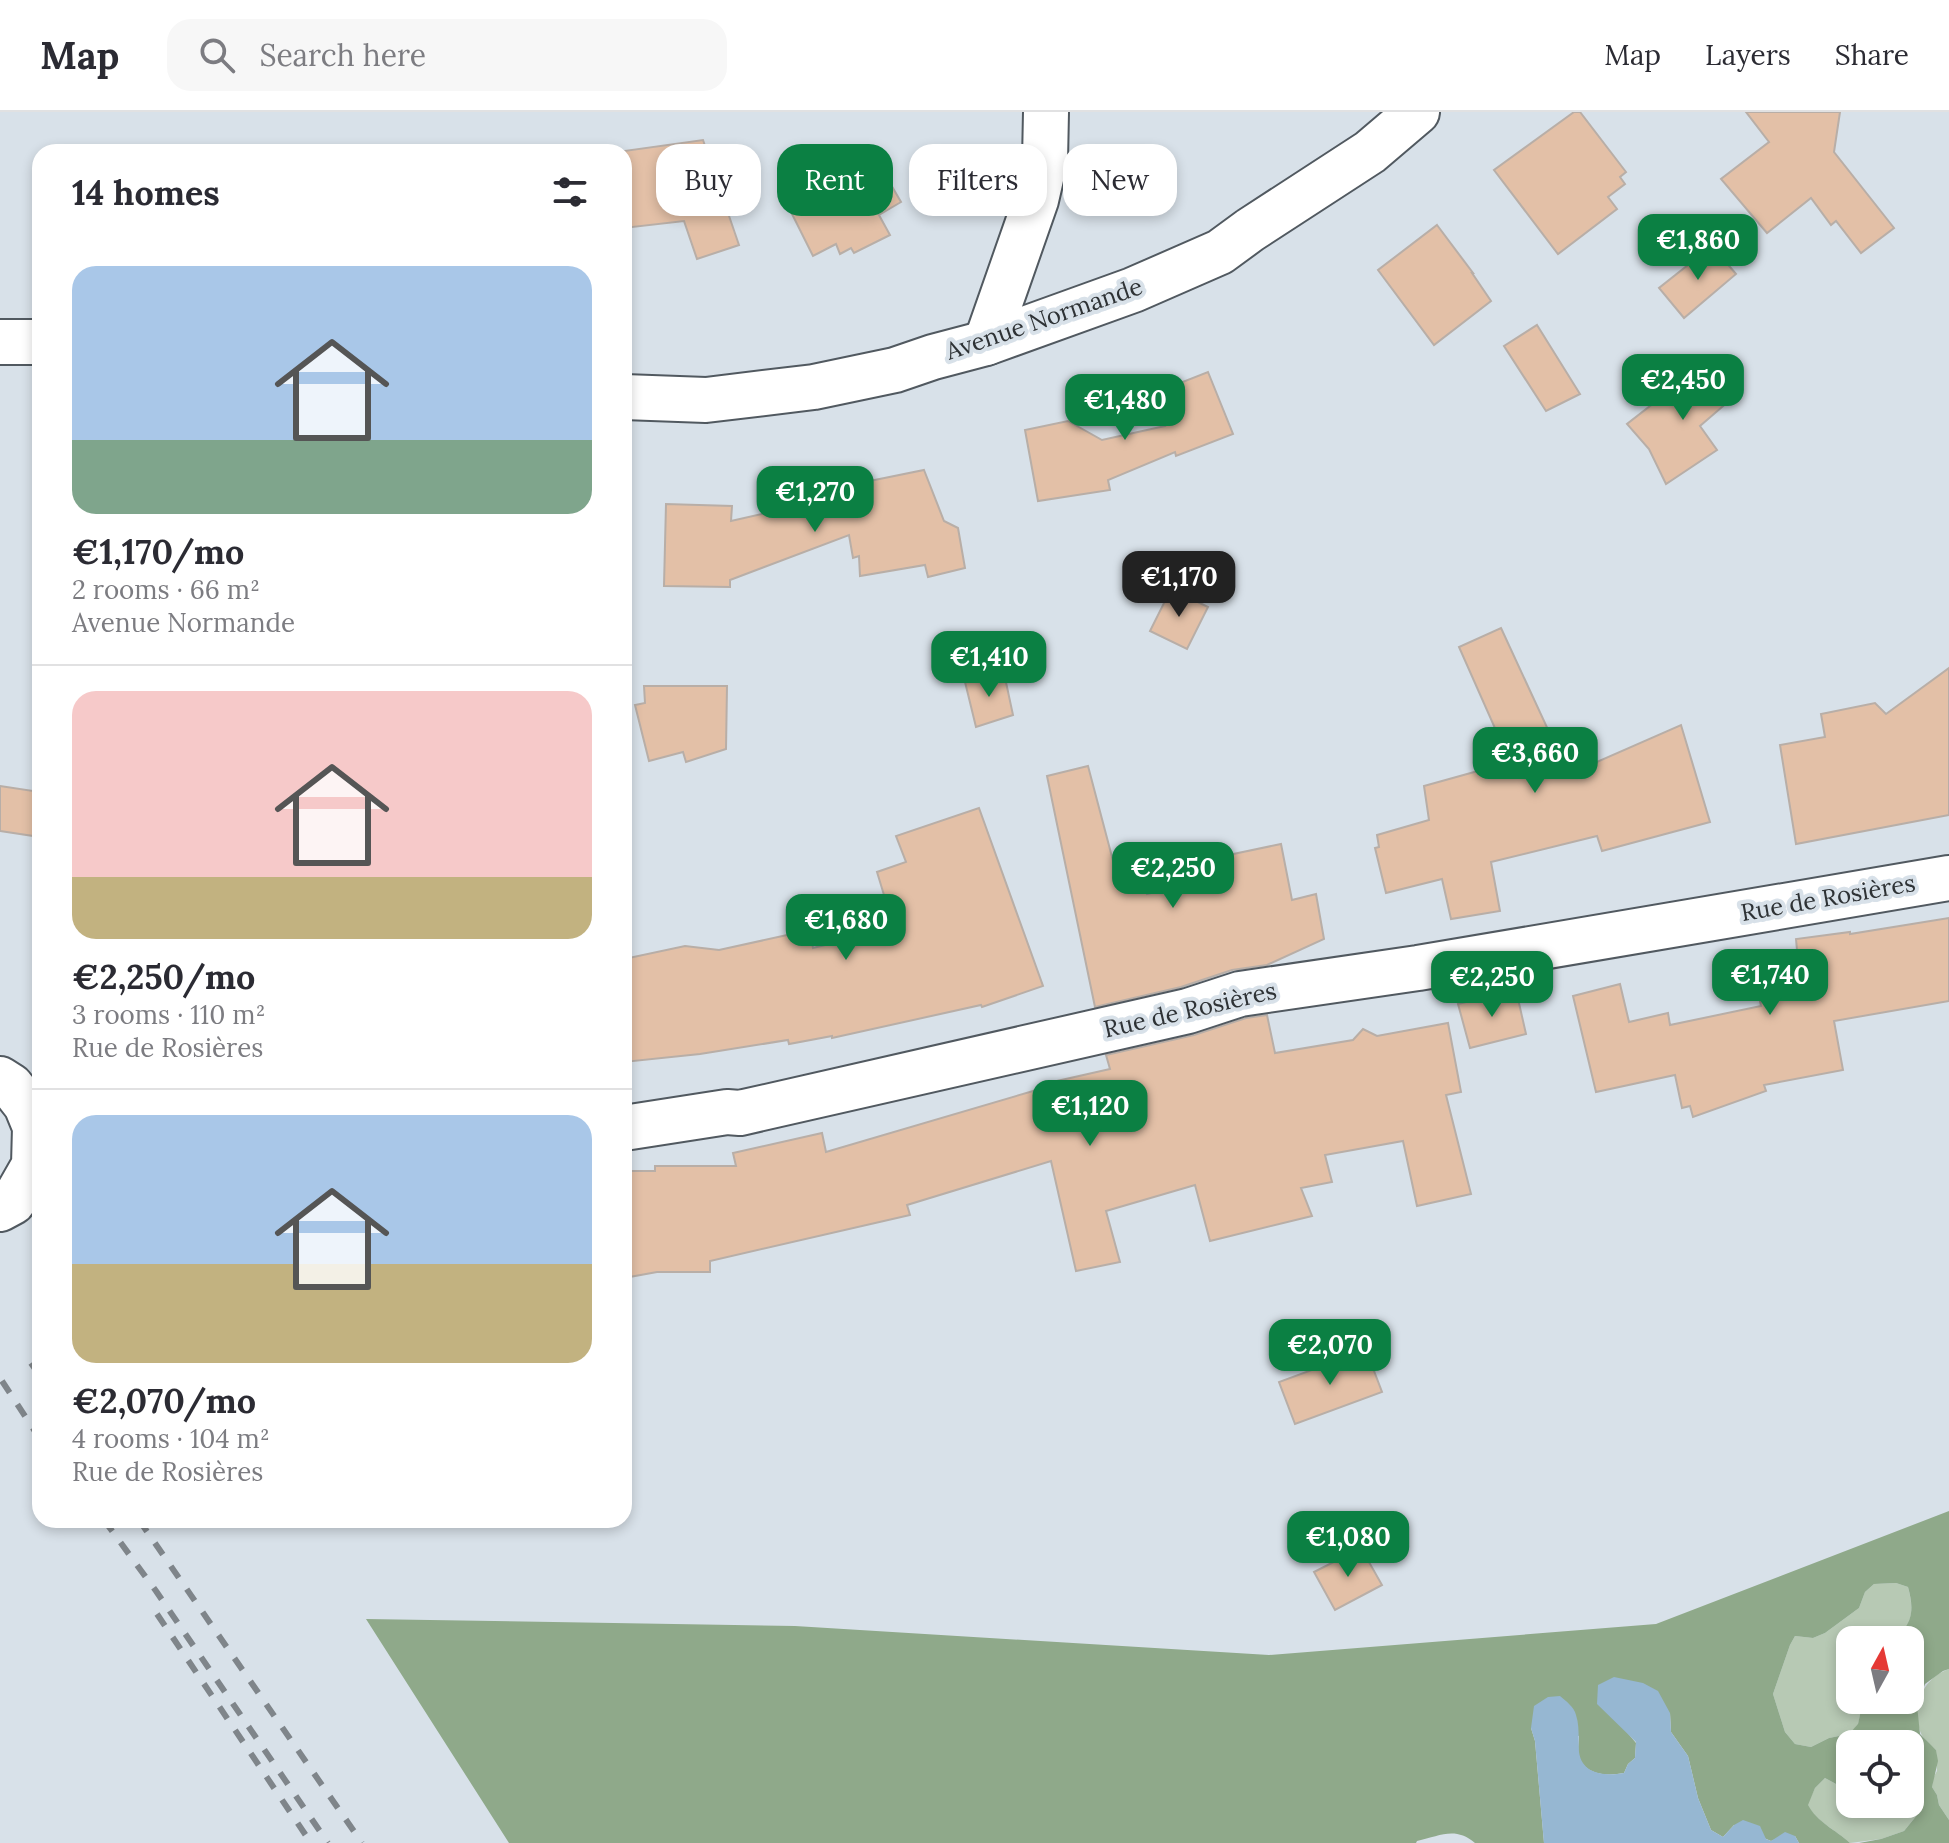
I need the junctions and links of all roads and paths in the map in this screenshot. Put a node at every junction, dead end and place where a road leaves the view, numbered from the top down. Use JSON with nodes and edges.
{"nodes":[{"id":1,"x":1046,"y":112,"type":"edge"},
{"id":2,"x":1417,"y":112,"type":"edge"},
{"id":3,"x":0,"y":342,"type":"edge"},
{"id":4,"x":32,"y":342,"type":"edge"},
{"id":5,"x":986,"y":343,"type":"junction"},
{"id":6,"x":632,"y":397,"type":"edge"},
{"id":7,"x":1949,"y":878,"type":"edge"},
{"id":8,"x":0,"y":1079,"type":"edge"},
{"id":9,"x":32,"y":1117,"type":"edge"},
{"id":10,"x":632,"y":1127,"type":"edge"},
{"id":11,"x":32,"y":1169,"type":"edge"},
{"id":12,"x":0,"y":1209,"type":"edge"}],
"edges":[{"from":1,"to":5,"type":"street"},
{"from":2,"to":5,"type":"street","name":"Avenue Normande"},
{"from":3,"to":4,"type":"street"},
{"from":5,"to":6,"type":"street","name":"Avenue Normande"},
{"from":7,"to":10,"type":"street","name":"Rue de Rosières"},
{"from":8,"to":9,"type":"street"},
{"from":11,"to":12,"type":"street"}]}
